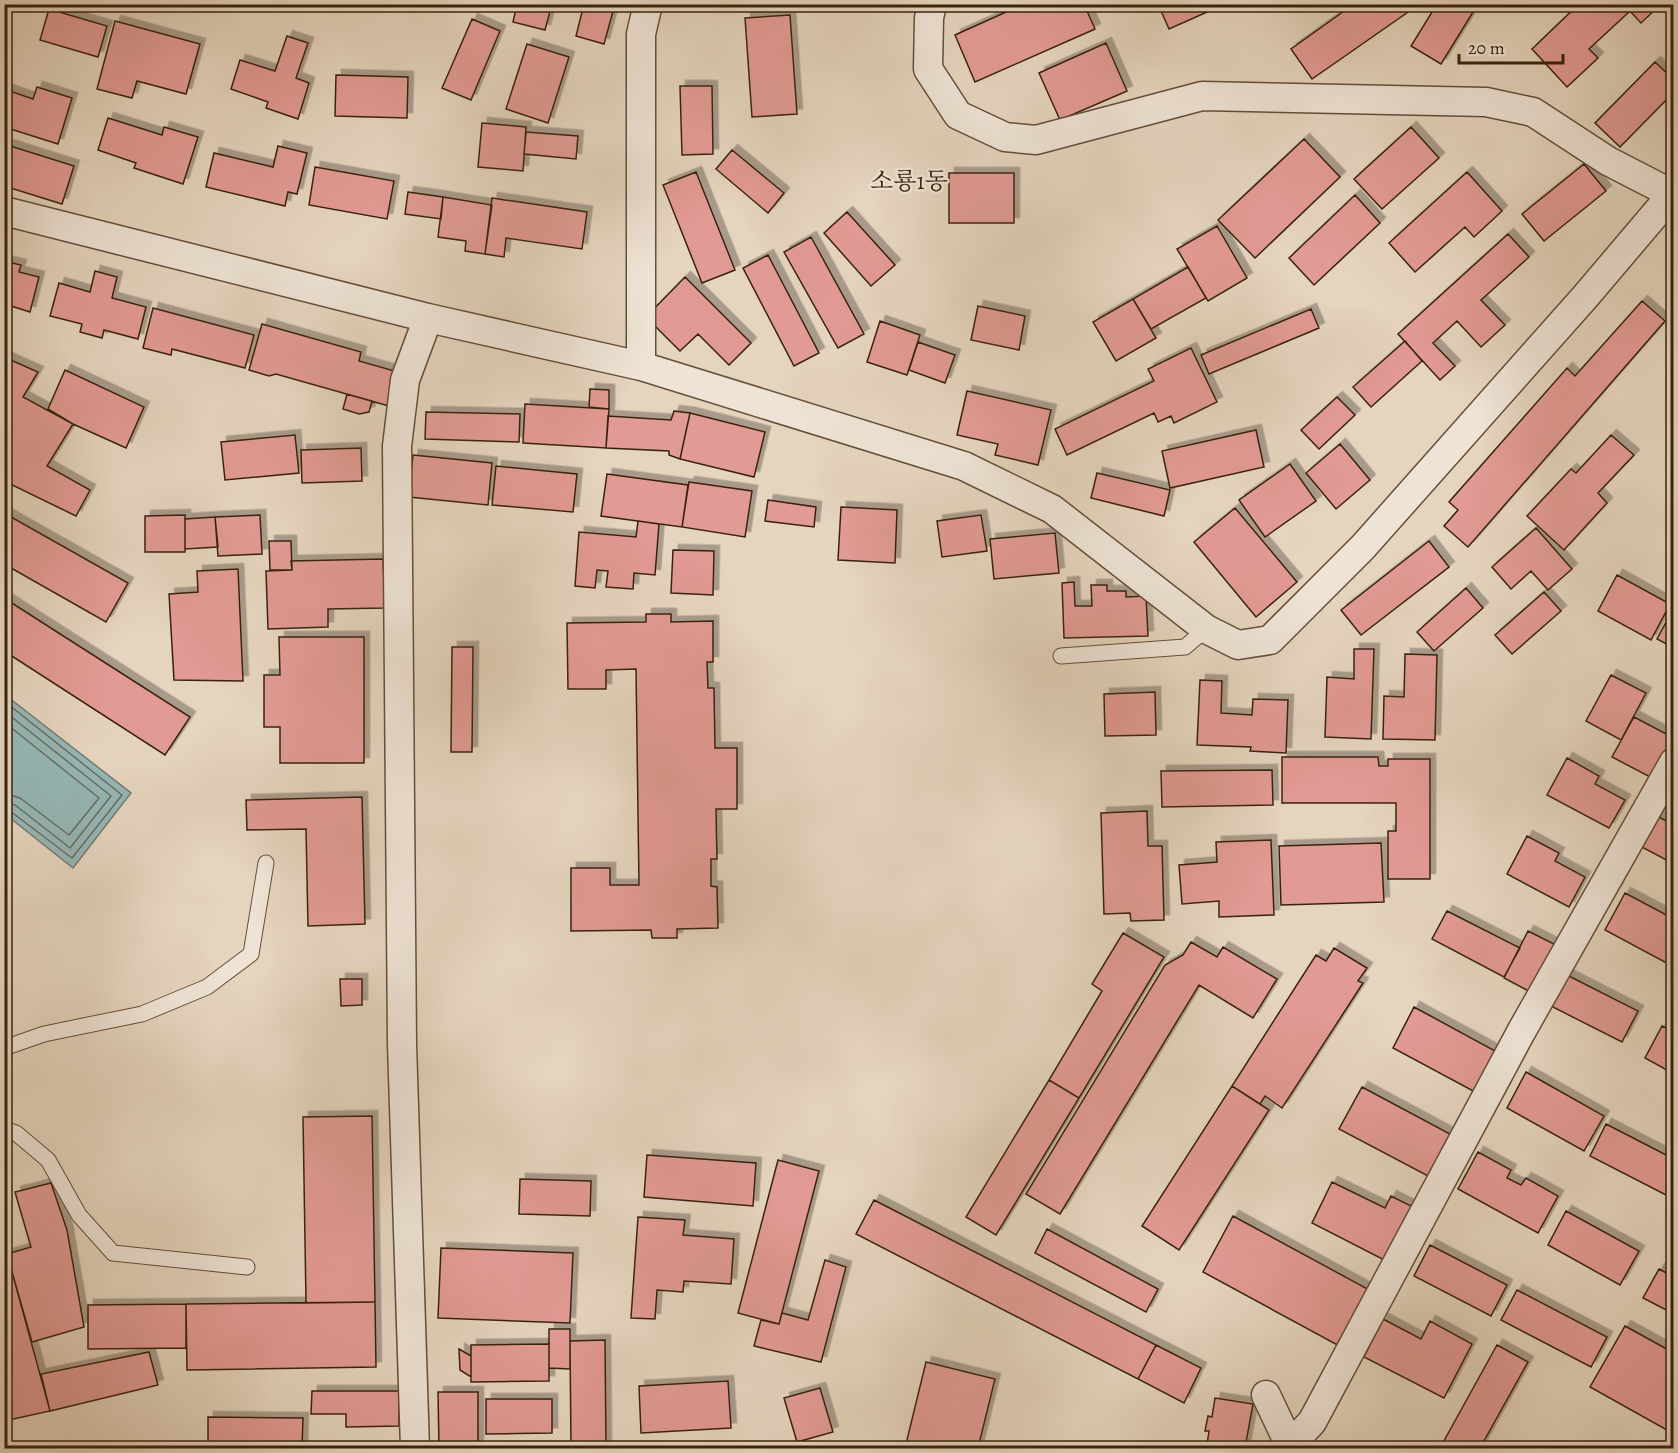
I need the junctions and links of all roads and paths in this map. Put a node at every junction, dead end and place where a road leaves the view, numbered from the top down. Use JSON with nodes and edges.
{"nodes":[{"id":1,"x":648,"y":4,"type":"edge"},
{"id":2,"x":932,"y":4,"type":"edge"},
{"id":3,"x":1673,"y":193,"type":"edge"},
{"id":4,"x":4,"y":211,"type":"edge"},
{"id":5,"x":429,"y":318,"type":"junction"},
{"id":6,"x":641,"y":366,"type":"junction"},
{"id":7,"x":1206,"y":629,"type":"junction"},
{"id":8,"x":1061,"y":656,"type":"dead end"},
{"id":9,"x":1674,"y":762,"type":"edge"},
{"id":10,"x":266,"y":863,"type":"dead end"},
{"id":11,"x":4,"y":1048,"type":"edge"},
{"id":12,"x":4,"y":1129,"type":"edge"},
{"id":13,"x":247,"y":1267,"type":"dead end"},
{"id":14,"x":1266,"y":1395,"type":"dead end"},
{"id":15,"x":1291,"y":1447,"type":"edge"},
{"id":16,"x":415,"y":1449,"type":"edge"}],
"edges":[{"from":1,"to":6,"type":"street"},
{"from":2,"to":3,"type":"street"},
{"from":3,"to":7,"type":"street"},
{"from":4,"to":5,"type":"street"},
{"from":5,"to":6,"type":"street"},
{"from":5,"to":16,"type":"street"},
{"from":6,"to":7,"type":"street"},
{"from":7,"to":8,"type":"lane"},
{"from":9,"to":15,"type":"street"},
{"from":10,"to":11,"type":"lane"},
{"from":12,"to":13,"type":"lane"},
{"from":14,"to":15,"type":"street"}]}
